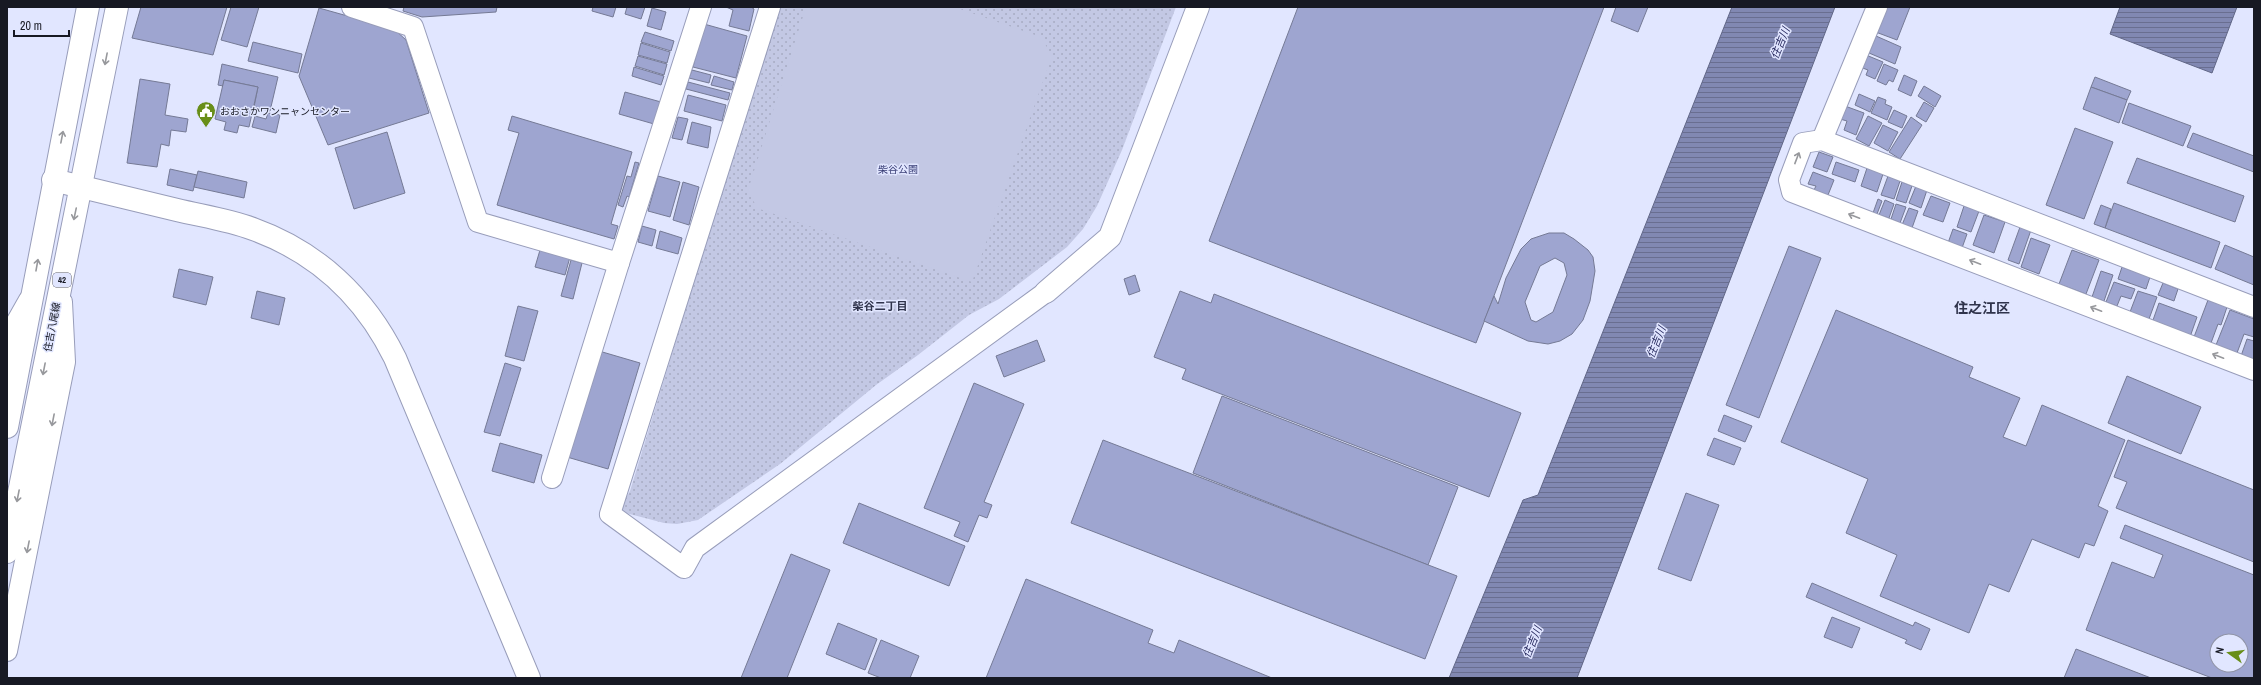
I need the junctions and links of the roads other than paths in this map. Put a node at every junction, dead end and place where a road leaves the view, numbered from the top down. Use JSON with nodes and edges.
{"nodes":[{"id":1,"x":88,"y":7,"type":"edge"},
{"id":2,"x":117,"y":7,"type":"edge"},
{"id":3,"x":352,"y":7,"type":"edge"},
{"id":4,"x":701,"y":7,"type":"edge"},
{"id":5,"x":770,"y":7,"type":"edge"},
{"id":6,"x":1198,"y":7,"type":"edge"},
{"id":7,"x":1877,"y":7,"type":"edge"},
{"id":8,"x":1822,"y":140,"type":"junction"},
{"id":9,"x":53,"y":180,"type":"junction"},
{"id":10,"x":81,"y":187,"type":"junction"},
{"id":11,"x":619,"y":263,"type":"junction"},
{"id":12,"x":61,"y":284,"type":"junction"},
{"id":13,"x":1046,"y":292,"type":"joint"},
{"id":14,"x":32,"y":294,"type":"junction"},
{"id":15,"x":2254,"y":307,"type":"edge"},
{"id":16,"x":7,"y":355,"type":"edge"},
{"id":17,"x":2254,"y":370,"type":"edge"},
{"id":18,"x":7,"y":427,"type":"edge"},
{"id":19,"x":552,"y":478,"type":"dead end"},
{"id":20,"x":7,"y":552,"type":"edge"},
{"id":21,"x":7,"y":651,"type":"edge"},
{"id":22,"x":529,"y":678,"type":"edge"}],
"edges":[{"from":9,"to":1,"type":"street","one_way":true},
{"from":2,"to":10,"type":"street","name":"住吉八尾線","number":"42","one_way":true},
{"from":3,"to":11,"type":"street"},
{"from":4,"to":11,"type":"street"},
{"from":5,"to":13,"type":"street"},
{"from":6,"to":13,"type":"street"},
{"from":7,"to":8,"type":"street"},
{"from":8,"to":15,"type":"street"},
{"from":17,"to":8,"type":"street","one_way":true},
{"from":9,"to":10,"type":"street"},
{"from":14,"to":9,"type":"street","one_way":true},
{"from":10,"to":12,"type":"street","name":"住吉八尾線","number":"42","one_way":true},
{"from":10,"to":22,"type":"street"},
{"from":11,"to":19,"type":"street"},
{"from":12,"to":20,"type":"street","name":"住吉八尾線","number":"42","one_way":true},
{"from":12,"to":21,"type":"street","one_way":true},
{"from":14,"to":16,"type":"street"},
{"from":14,"to":18,"type":"street"}]}
